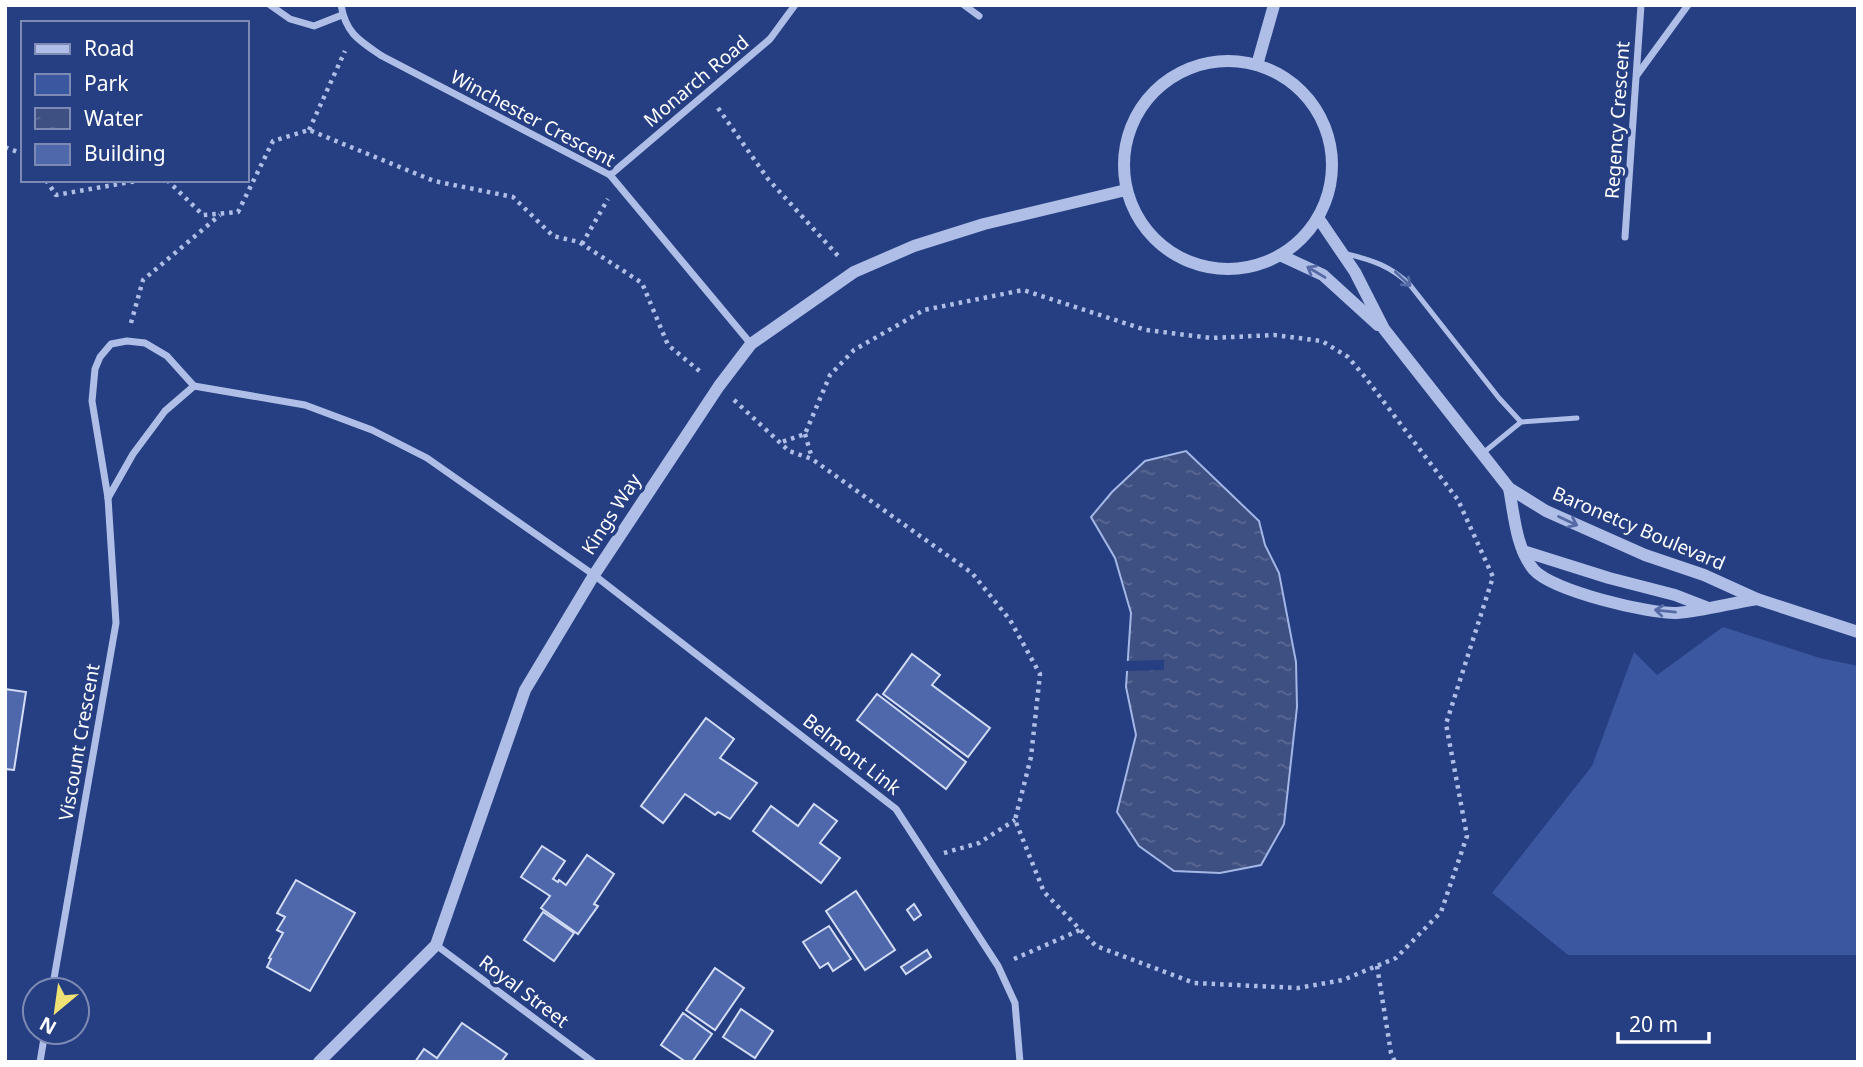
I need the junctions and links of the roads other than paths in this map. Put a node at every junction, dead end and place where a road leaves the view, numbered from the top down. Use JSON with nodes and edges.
{"nodes":[{"id":1,"x":270,"y":5,"type":"edge"},
{"id":2,"x":341,"y":5,"type":"edge"},
{"id":3,"x":795,"y":5,"type":"edge"},
{"id":4,"x":964,"y":5,"type":"edge"},
{"id":5,"x":1274,"y":5,"type":"edge"},
{"id":6,"x":1641,"y":5,"type":"edge"},
{"id":7,"x":1688,"y":5,"type":"edge"},
{"id":8,"x":342,"y":15,"type":"junction"},
{"id":9,"x":979,"y":16,"type":"dead end"},
{"id":10,"x":1258,"y":65,"type":"junction"},
{"id":11,"x":1635,"y":77,"type":"junction"},
{"id":12,"x":610,"y":175,"type":"junction"},
{"id":13,"x":1126,"y":190,"type":"junction"},
{"id":14,"x":1319,"y":219,"type":"junction"},
{"id":15,"x":1625,"y":237,"type":"dead end"},
{"id":16,"x":1342,"y":253,"type":"junction"},
{"id":17,"x":1280,"y":255,"type":"junction"},
{"id":18,"x":1384,"y":329,"type":"junction"},
{"id":19,"x":751,"y":344,"type":"junction"},
{"id":20,"x":194,"y":386,"type":"junction"},
{"id":21,"x":1577,"y":418,"type":"dead end"},
{"id":22,"x":1521,"y":422,"type":"junction"},
{"id":23,"x":1482,"y":454,"type":"junction"},
{"id":24,"x":1508,"y":488,"type":"junction"},
{"id":25,"x":108,"y":498,"type":"junction"},
{"id":26,"x":1523,"y":551,"type":"junction"},
{"id":27,"x":594,"y":575,"type":"junction"},
{"id":28,"x":1757,"y":599,"type":"junction"},
{"id":29,"x":1706,"y":607,"type":"junction"},
{"id":30,"x":1858,"y":632,"type":"edge"},
{"id":31,"x":436,"y":945,"type":"junction"},
{"id":32,"x":54,"y":976,"type":"edge"},
{"id":33,"x":319,"y":1062,"type":"edge"},
{"id":34,"x":593,"y":1062,"type":"edge"},
{"id":35,"x":1020,"y":1062,"type":"edge"}],
"edges":[{"from":1,"to":8,"type":"street"},
{"from":2,"to":8,"type":"street"},
{"from":3,"to":12,"type":"street","name":"Monarch Road"},
{"from":4,"to":9,"type":"street"},
{"from":5,"to":10,"type":"street"},
{"from":6,"to":11,"type":"street","name":"Regency Crescent"},
{"from":7,"to":11,"type":"street"},
{"from":8,"to":12,"type":"street","name":"Winchester Crescent"},
{"from":10,"to":13,"type":"street"},
{"from":10,"to":14,"type":"street"},
{"from":11,"to":15,"type":"street","name":"Regency Crescent"},
{"from":12,"to":19,"type":"street","name":"Winchester Crescent"},
{"from":13,"to":17,"type":"street"},
{"from":13,"to":19,"type":"street","name":"Kings Way"},
{"from":14,"to":16,"type":"street","name":"Baronetcy Boulevard"},
{"from":14,"to":17,"type":"street"},
{"from":16,"to":18,"type":"street","name":"Baronetcy Boulevard"},
{"from":16,"to":22,"type":"lane","one_way":true},
{"from":18,"to":17,"type":"street","name":"Baronetcy Boulevard","one_way":true},
{"from":18,"to":23,"type":"street","name":"Baronetcy Boulevard"},
{"from":19,"to":27,"type":"street","name":"Kings Way"},
{"from":20,"to":25,"type":"street"},
{"from":20,"to":25,"type":"street","name":"Viscount Crescent"},
{"from":20,"to":27,"type":"street"},
{"from":21,"to":22,"type":"lane"},
{"from":22,"to":23,"type":"lane"},
{"from":23,"to":24,"type":"street","name":"Baronetcy Boulevard"},
{"from":24,"to":26,"type":"street","name":"Baronetcy Boulevard"},
{"from":24,"to":28,"type":"street","name":"Baronetcy Boulevard","one_way":true},
{"from":25,"to":32,"type":"street","name":"Viscount Crescent"},
{"from":26,"to":29,"type":"street","name":"Baronetcy Boulevard"},
{"from":29,"to":26,"type":"street","name":"Baronetcy Boulevard","one_way":true},
{"from":27,"to":31,"type":"street","name":"Kings Way"},
{"from":27,"to":35,"type":"street","name":"Belmont Link"},
{"from":28,"to":29,"type":"street","name":"Baronetcy Boulevard"},
{"from":28,"to":30,"type":"street","name":"Baronetcy Boulevard"},
{"from":31,"to":33,"type":"street","name":"Kings Way"},
{"from":31,"to":34,"type":"street","name":"Royal Street"}]}
